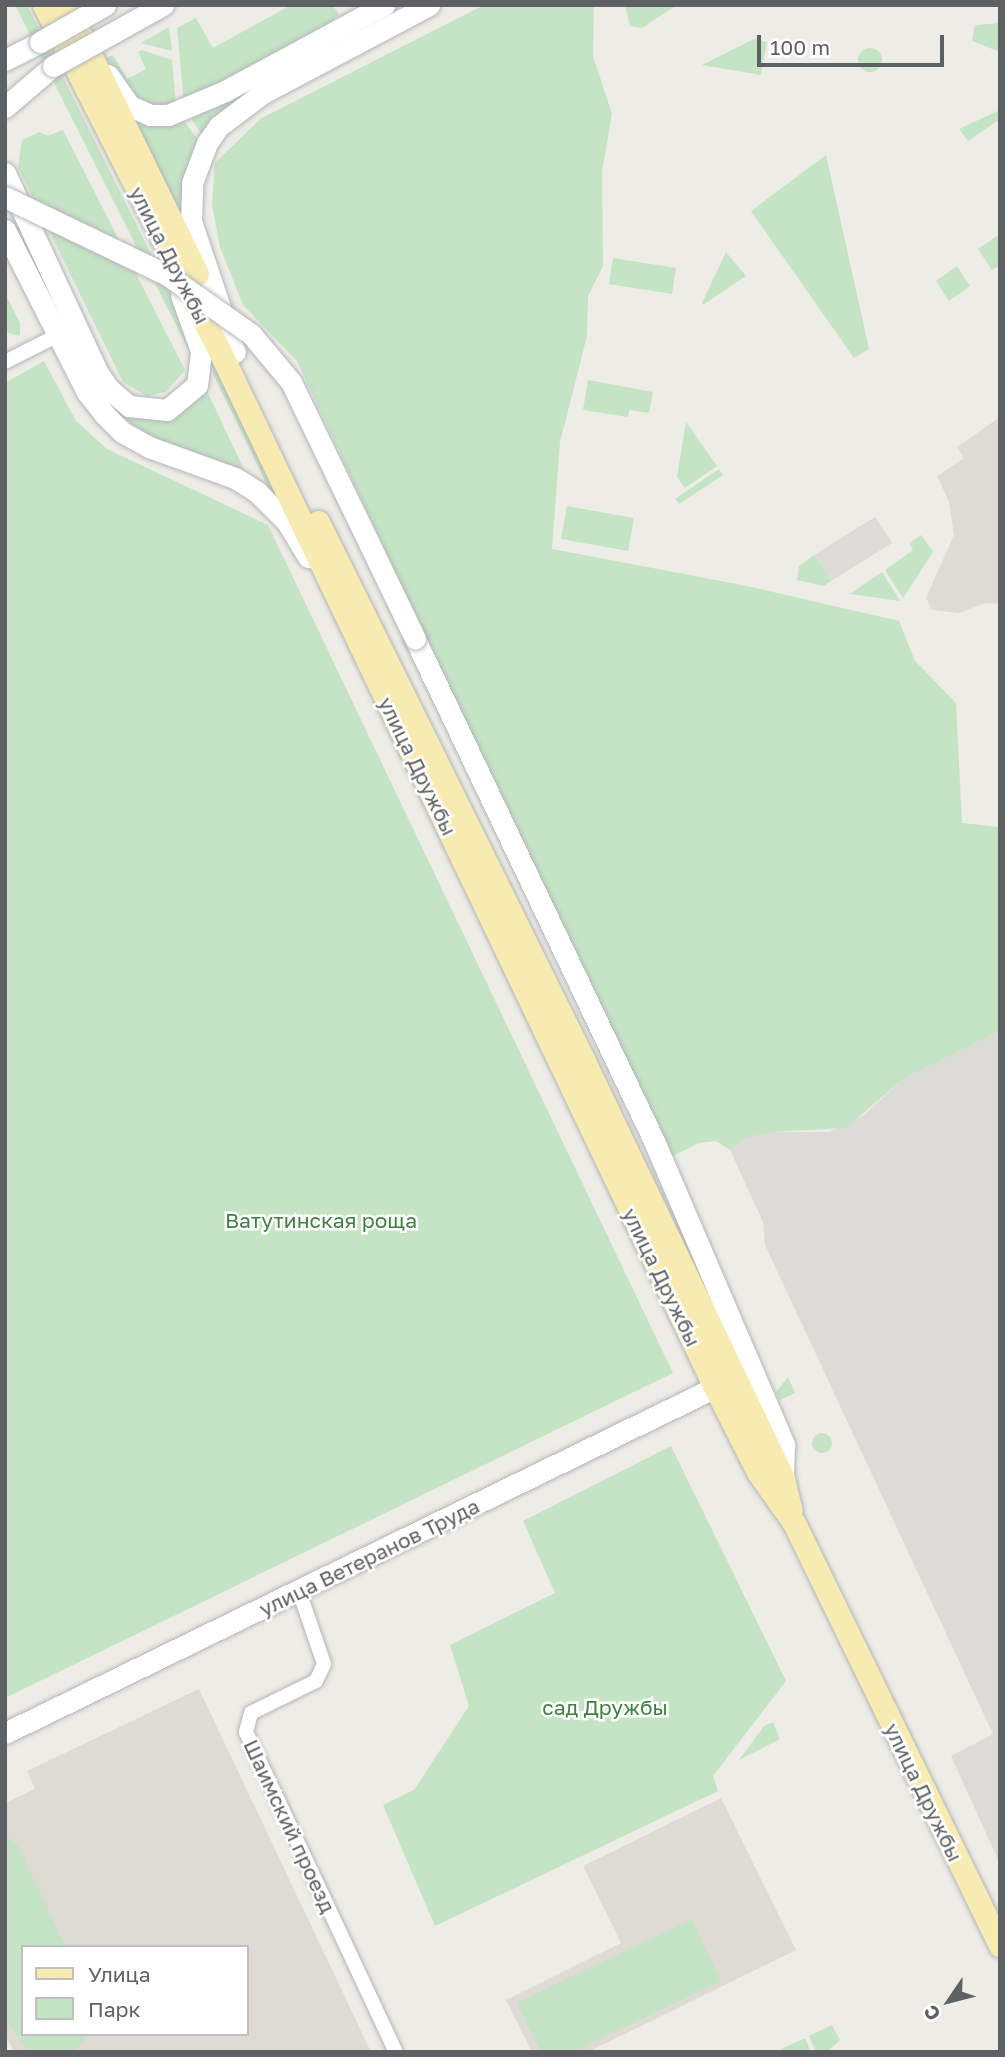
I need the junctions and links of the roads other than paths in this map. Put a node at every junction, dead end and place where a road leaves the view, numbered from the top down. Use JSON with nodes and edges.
{"nodes":[{"id":1,"x":44,"y":5,"type":"edge"},
{"id":2,"x":66,"y":5,"type":"edge"},
{"id":3,"x":105,"y":5,"type":"edge"},
{"id":4,"x":163,"y":5,"type":"edge"},
{"id":5,"x":384,"y":5,"type":"edge"},
{"id":6,"x":429,"y":5,"type":"edge"},
{"id":7,"x":82,"y":39,"type":"junction"},
{"id":8,"x":40,"y":42,"type":"junction"},
{"id":9,"x":5,"y":53,"type":"edge"},
{"id":10,"x":5,"y":60,"type":"edge"},
{"id":11,"x":53,"y":66,"type":"junction"},
{"id":12,"x":5,"y":92,"type":"edge"},
{"id":13,"x":5,"y":107,"type":"edge"},
{"id":14,"x":5,"y":173,"type":"edge"},
{"id":15,"x":5,"y":197,"type":"edge"},
{"id":16,"x":5,"y":230,"type":"edge"},
{"id":17,"x":161,"y":237,"type":"junction"},
{"id":18,"x":58,"y":335,"type":"junction"},
{"id":19,"x":235,"y":352,"type":"junction"},
{"id":20,"x":5,"y":362,"type":"edge"},
{"id":21,"x":346,"y":617,"type":"junction"},
{"id":22,"x":753,"y":1368,"type":"junction"},
{"id":23,"x":724,"y":1383,"type":"junction"},
{"id":24,"x":783,"y":1479,"type":"junction"},
{"id":25,"x":794,"y":1523,"type":"junction"},
{"id":26,"x":299,"y":1591,"type":"junction"},
{"id":27,"x":5,"y":1733,"type":"edge"},
{"id":28,"x":1000,"y":1946,"type":"edge"},
{"id":29,"x":396,"y":2052,"type":"edge"}],
"edges":[{"from":1,"to":17,"type":"main road","name":"улица Дружбы"},
{"from":2,"to":7,"type":"main road","name":"улица Дружбы"},
{"from":3,"to":8,"type":"main road","bridge":true},
{"from":4,"to":11,"type":"main road","bridge":true},
{"from":5,"to":7,"type":"main road"},
{"from":6,"to":19,"type":"main road"},
{"from":7,"to":19,"type":"main road","name":"улица Дружбы"},
{"from":8,"to":9,"type":"main road"},
{"from":8,"to":10,"type":"main road"},
{"from":11,"to":12,"type":"main road"},
{"from":11,"to":13,"type":"main road"},
{"from":14,"to":17,"type":"main road"},
{"from":15,"to":22,"type":"main road","bridge":true},
{"from":16,"to":18,"type":"main road"},
{"from":17,"to":21,"type":"main road","name":"улица Дружбы"},
{"from":18,"to":20,"type":"street"},
{"from":18,"to":21,"type":"main road"},
{"from":19,"to":23,"type":"main road","name":"улица Дружбы"},
{"from":21,"to":23,"type":"main road","name":"улица Дружбы"},
{"from":22,"to":23,"type":"main road","name":"улица Ветеранов Труда"},
{"from":22,"to":24,"type":"main road"},
{"from":23,"to":24,"type":"main road","name":"улица Дружбы"},
{"from":23,"to":25,"type":"main road","name":"улица Дружбы"},
{"from":23,"to":26,"type":"main road","name":"улица Ветеранов Труда"},
{"from":24,"to":25,"type":"main road","name":"улица Дружбы"},
{"from":25,"to":28,"type":"main road","name":"улица Дружбы"},
{"from":26,"to":27,"type":"main road","name":"улица Ветеранов Труда"},
{"from":26,"to":29,"type":"street","name":"Шаимский проезд"}]}
